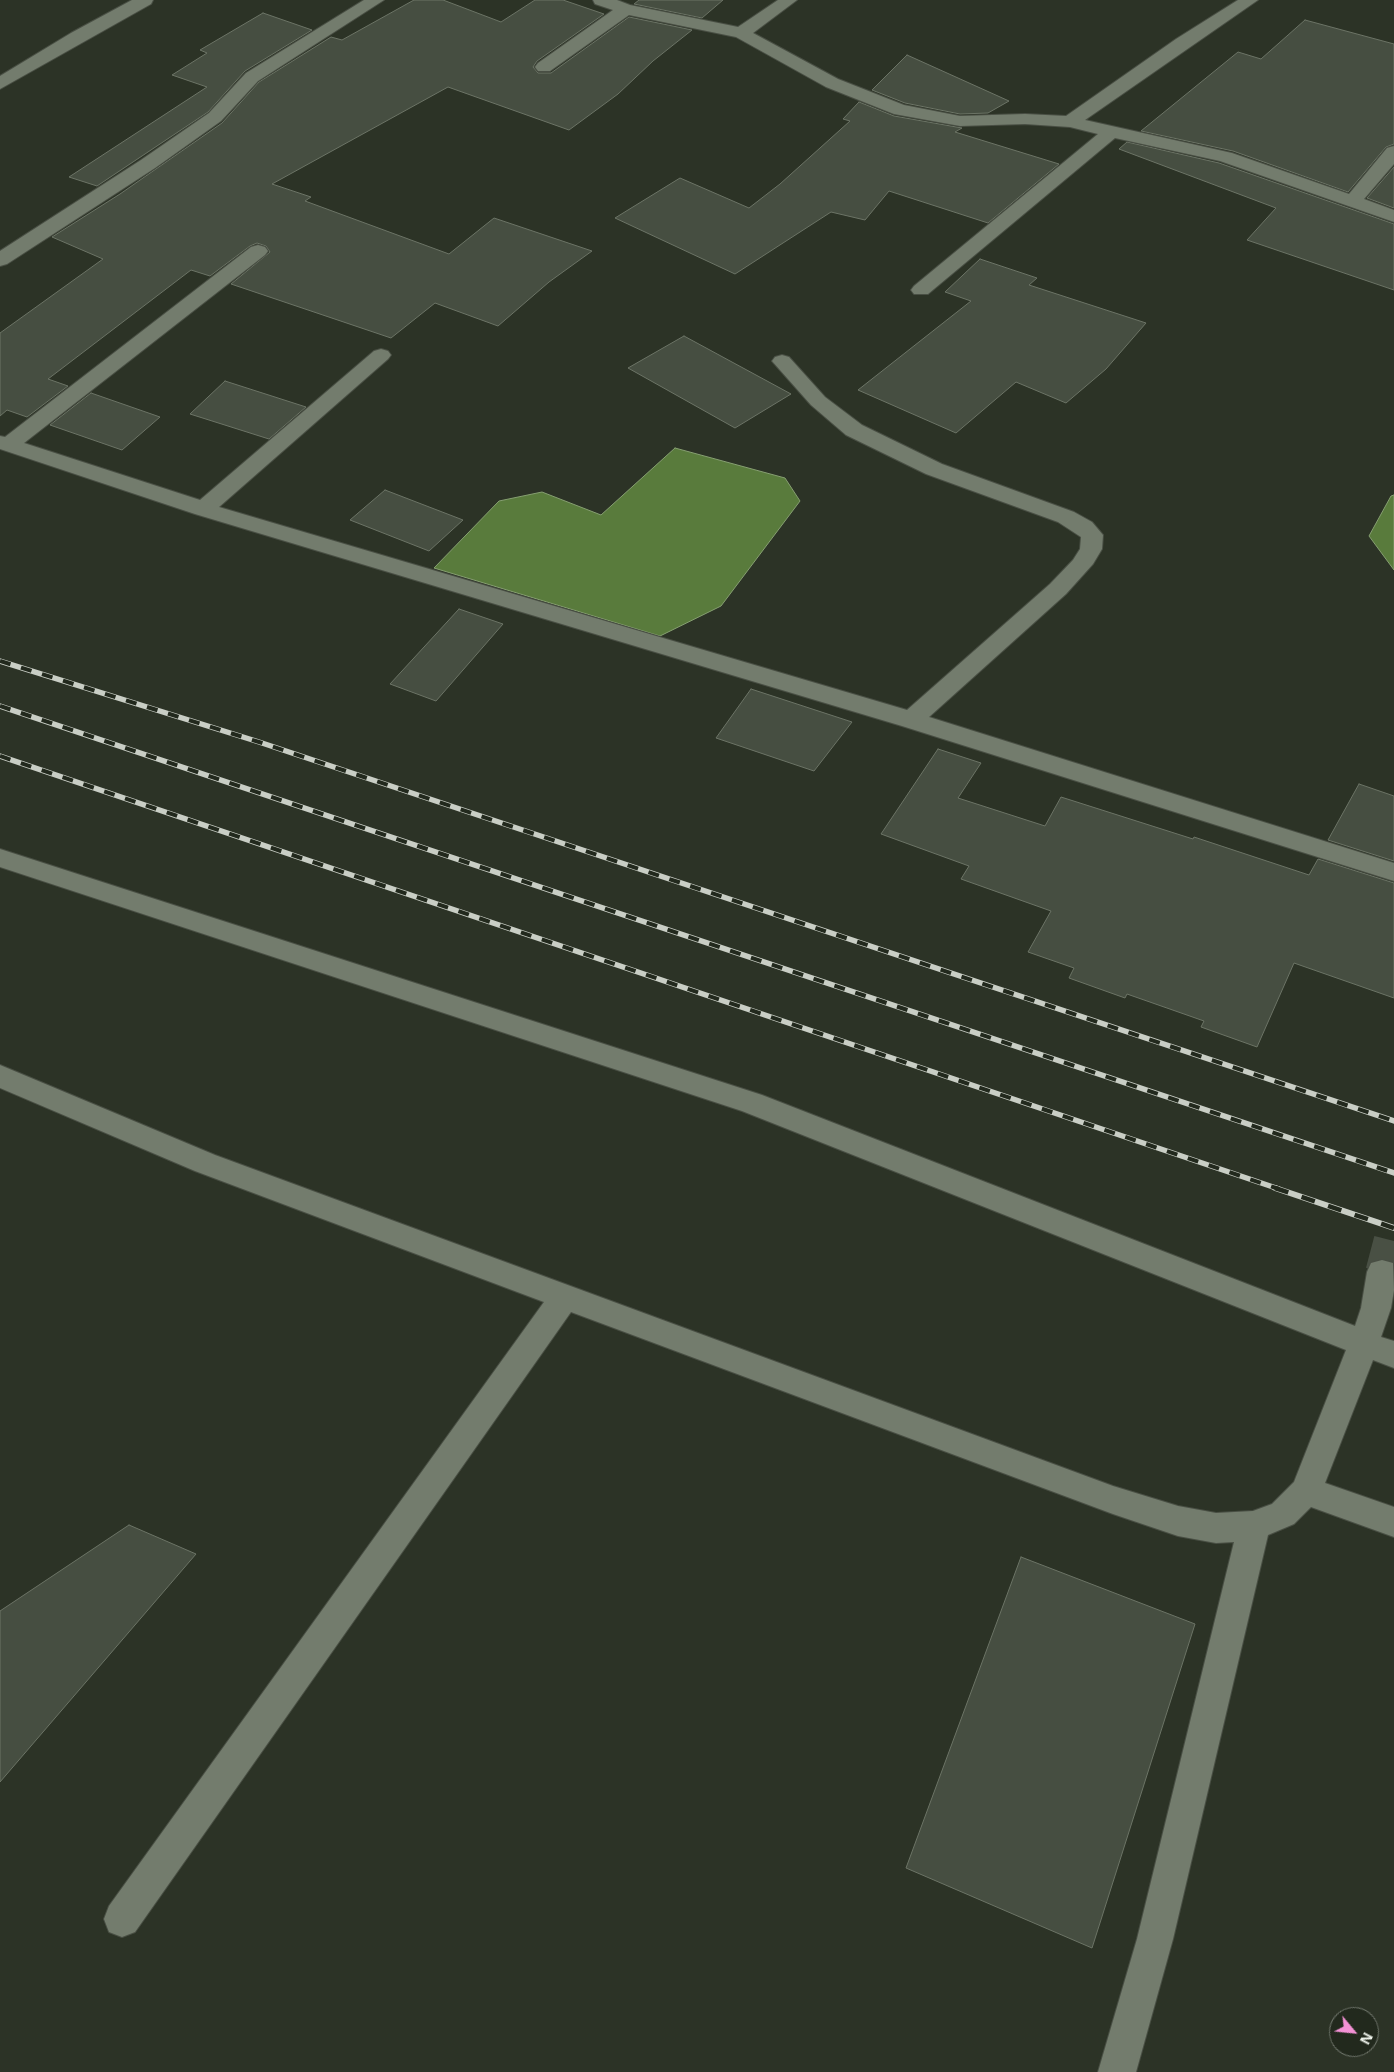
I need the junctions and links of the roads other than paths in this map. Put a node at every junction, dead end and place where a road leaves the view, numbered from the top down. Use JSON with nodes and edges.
{"nodes":[{"id":1,"x":145,"y":0,"type":"edge"},
{"id":2,"x":376,"y":0,"type":"edge"},
{"id":3,"x":602,"y":0,"type":"edge"},
{"id":4,"x":789,"y":0,"type":"edge"},
{"id":5,"x":1250,"y":0,"type":"edge"},
{"id":6,"x":626,"y":8,"type":"junction"},
{"id":7,"x":741,"y":33,"type":"junction"},
{"id":8,"x":544,"y":67,"type":"dead end"},
{"id":9,"x":0,"y":84,"type":"edge"},
{"id":10,"x":1070,"y":122,"type":"junction"},
{"id":11,"x":1111,"y":132,"type":"junction"},
{"id":12,"x":1394,"y":152,"type":"edge"},
{"id":13,"x":1353,"y":201,"type":"junction"},
{"id":14,"x":1394,"y":216,"type":"edge"},
{"id":15,"x":258,"y":251,"type":"dead end"},
{"id":16,"x":0,"y":260,"type":"edge"},
{"id":17,"x":921,"y":290,"type":"dead end"},
{"id":18,"x":381,"y":355,"type":"dead end"},
{"id":19,"x":782,"y":361,"type":"dead end"},
{"id":20,"x":4,"y":443,"type":"edge"},
{"id":21,"x":203,"y":509,"type":"junction"},
{"id":22,"x":911,"y":720,"type":"junction"},
{"id":23,"x":0,"y":858,"type":"edge"},
{"id":24,"x":1394,"y":872,"type":"edge"},
{"id":25,"x":0,"y":1076,"type":"edge"},
{"id":26,"x":1382,"y":1272,"type":"tunnel mouth"},
{"id":27,"x":564,"y":1297,"type":"junction"},
{"id":28,"x":1364,"y":1343,"type":"junction"},
{"id":29,"x":1394,"y":1355,"type":"edge"},
{"id":30,"x":1306,"y":1491,"type":"junction"},
{"id":31,"x":1394,"y":1522,"type":"edge"},
{"id":32,"x":1254,"y":1526,"type":"junction"},
{"id":33,"x":122,"y":1920,"type":"dead end"},
{"id":34,"x":1116,"y":2072,"type":"edge"}],
"edges":[{"from":1,"to":9,"type":"street"},
{"from":2,"to":16,"type":"street"},
{"from":3,"to":6,"type":"street"},
{"from":4,"to":7,"type":"street"},
{"from":5,"to":10,"type":"street"},
{"from":6,"to":7,"type":"street"},
{"from":6,"to":8,"type":"street"},
{"from":7,"to":10,"type":"street"},
{"from":10,"to":11,"type":"street"},
{"from":11,"to":13,"type":"street"},
{"from":11,"to":17,"type":"street"},
{"from":12,"to":13,"type":"street"},
{"from":13,"to":14,"type":"street"},
{"from":15,"to":20,"type":"street"},
{"from":18,"to":21,"type":"street"},
{"from":19,"to":22,"type":"street"},
{"from":20,"to":21,"type":"street"},
{"from":21,"to":22,"type":"street"},
{"from":22,"to":24,"type":"street"},
{"from":23,"to":28,"type":"street"},
{"from":25,"to":27,"type":"street"},
{"from":26,"to":28,"type":"street"},
{"from":27,"to":32,"type":"street"},
{"from":27,"to":33,"type":"street"},
{"from":28,"to":29,"type":"street"},
{"from":28,"to":30,"type":"street"},
{"from":30,"to":31,"type":"street"},
{"from":30,"to":32,"type":"street"},
{"from":32,"to":34,"type":"street"}]}
